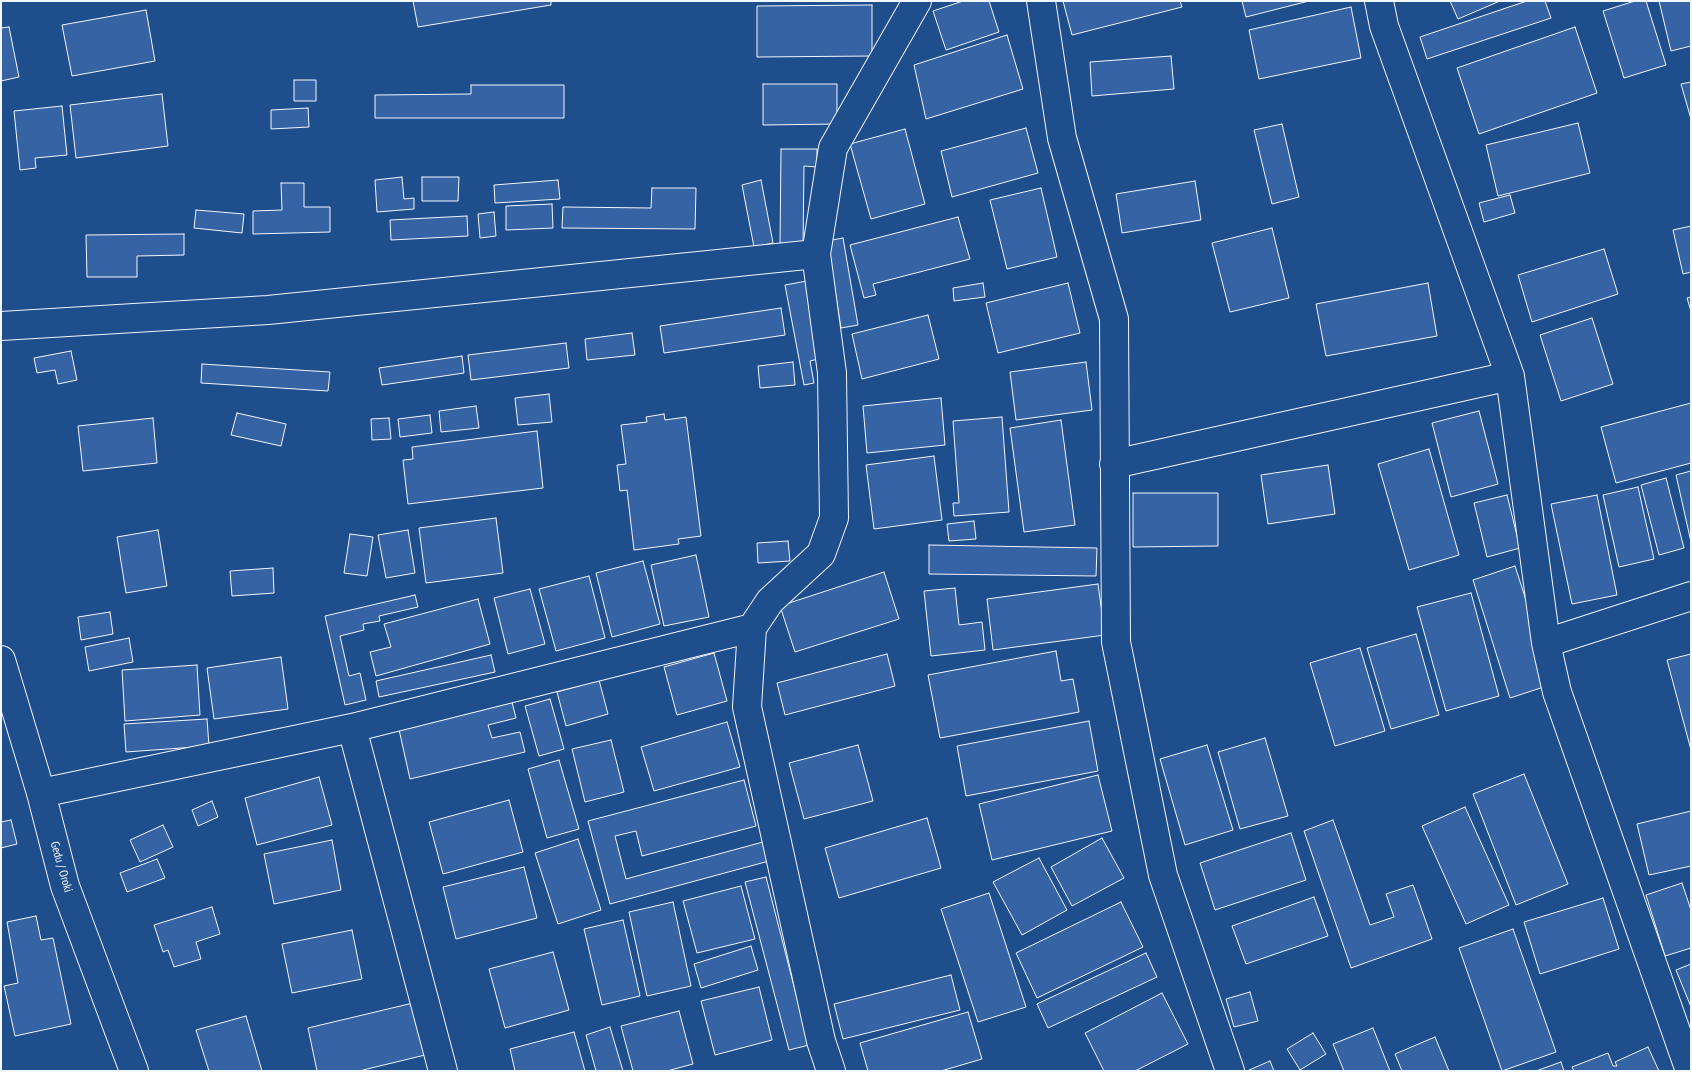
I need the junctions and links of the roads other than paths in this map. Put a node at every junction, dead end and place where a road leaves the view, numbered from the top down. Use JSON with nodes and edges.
{"nodes":[{"id":1,"x":917,"y":1,"type":"edge"},
{"id":2,"x":1041,"y":1,"type":"edge"},
{"id":3,"x":1379,"y":1,"type":"edge"},
{"id":4,"x":816,"y":254,"type":"junction"},
{"id":5,"x":1,"y":326,"type":"edge"},
{"id":6,"x":1510,"y":376,"type":"junction"},
{"id":7,"x":1114,"y":464,"type":"junction"},
{"id":8,"x":1691,"y":596,"type":"edge"},
{"id":9,"x":752,"y":628,"type":"junction"},
{"id":10,"x":1546,"y":643,"type":"junction"},
{"id":11,"x":1,"y":660,"type":"edge"},
{"id":12,"x":352,"y":728,"type":"junction"},
{"id":13,"x":41,"y":793,"type":"junction"},
{"id":14,"x":134,"y":1071,"type":"edge"},
{"id":15,"x":443,"y":1071,"type":"edge"},
{"id":16,"x":831,"y":1071,"type":"edge"},
{"id":17,"x":1230,"y":1071,"type":"edge"},
{"id":18,"x":1690,"y":1071,"type":"edge"}],
"edges":[{"from":1,"to":4,"type":"street"},
{"from":2,"to":7,"type":"street"},
{"from":3,"to":6,"type":"street"},
{"from":4,"to":5,"type":"street"},
{"from":4,"to":9,"type":"street"},
{"from":6,"to":7,"type":"street"},
{"from":6,"to":10,"type":"street"},
{"from":7,"to":17,"type":"street"},
{"from":8,"to":10,"type":"street"},
{"from":9,"to":12,"type":"street"},
{"from":9,"to":16,"type":"street"},
{"from":10,"to":18,"type":"street"},
{"from":11,"to":13,"type":"street","name":"Gedu / Oroki"},
{"from":12,"to":13,"type":"street"},
{"from":12,"to":15,"type":"street"},
{"from":13,"to":14,"type":"street","name":"Gedu / Oroki"}]}
